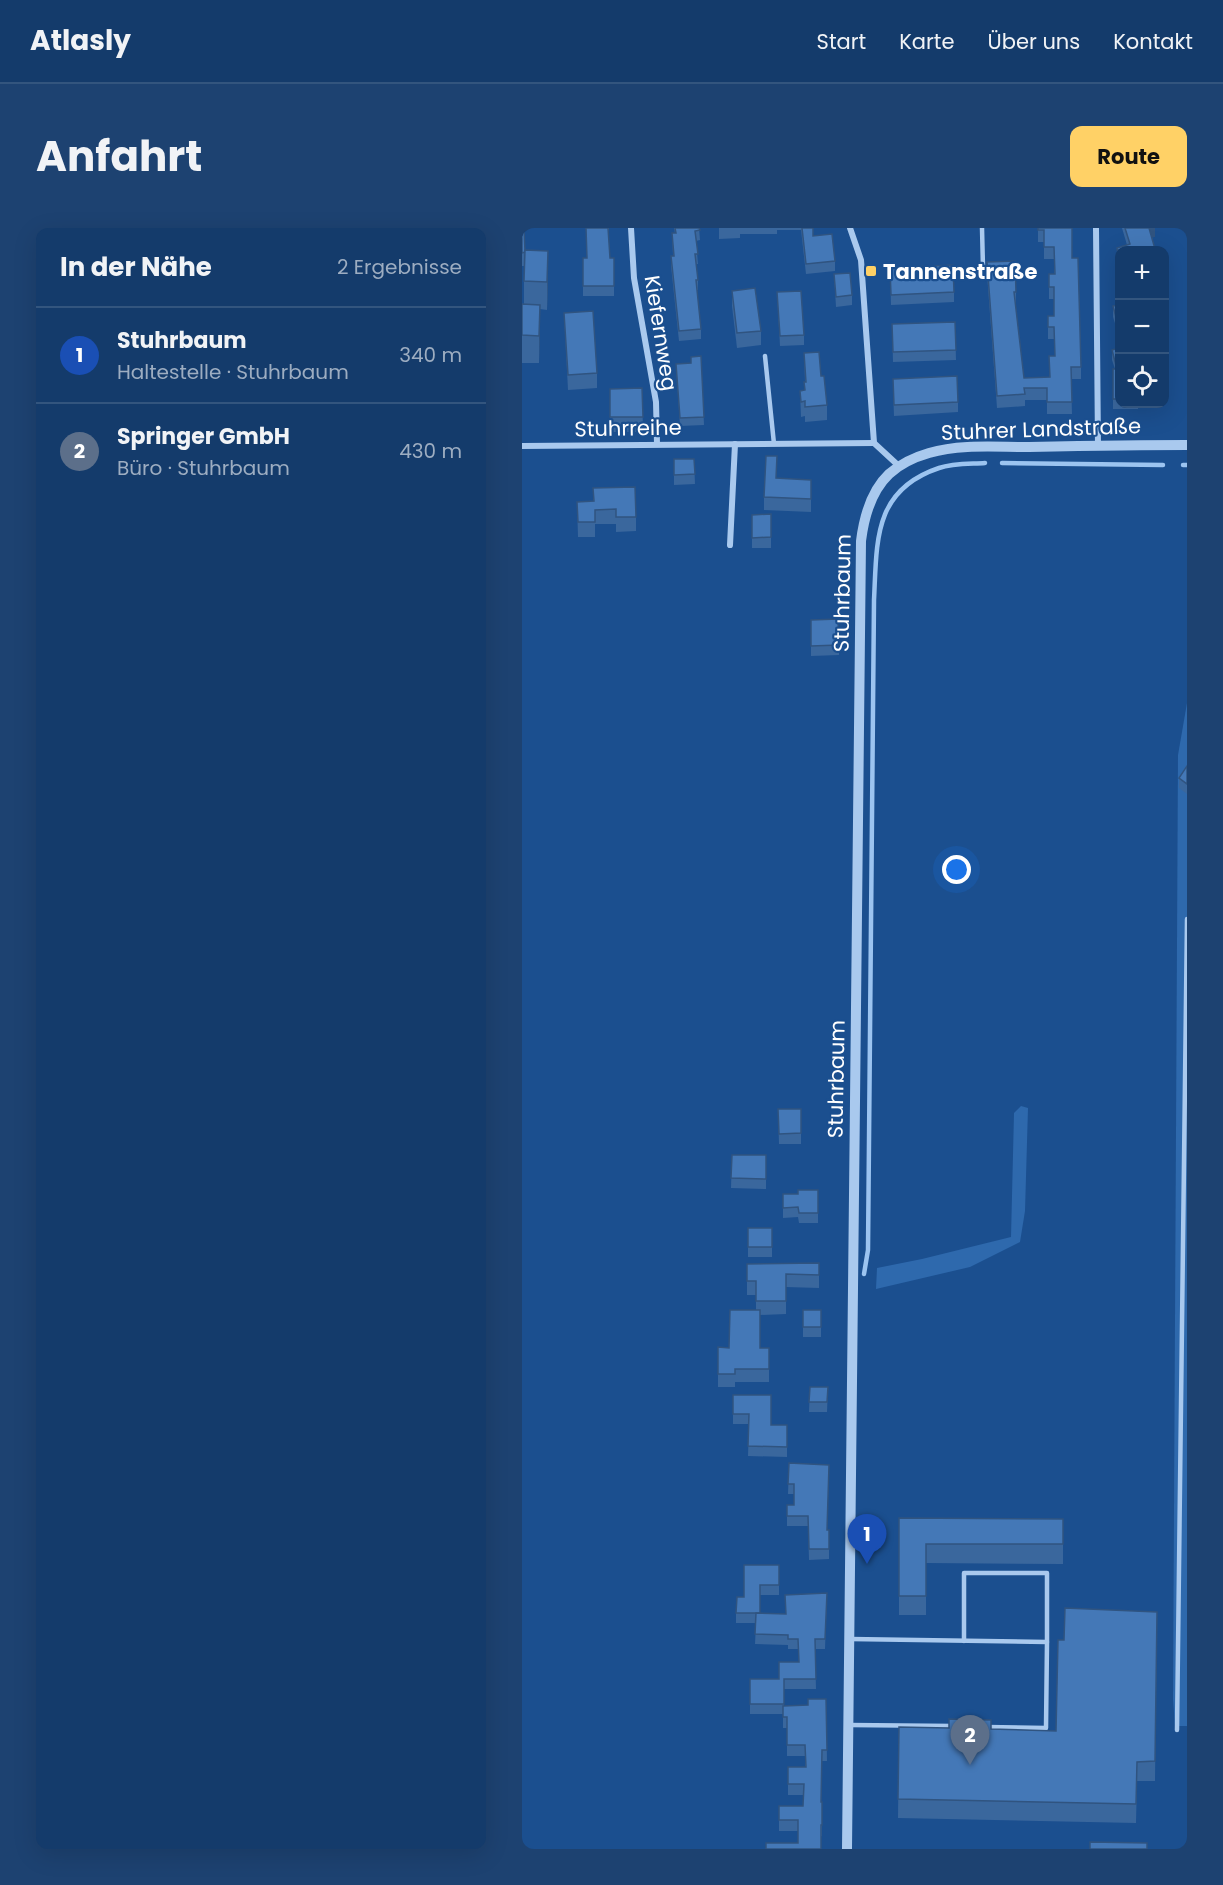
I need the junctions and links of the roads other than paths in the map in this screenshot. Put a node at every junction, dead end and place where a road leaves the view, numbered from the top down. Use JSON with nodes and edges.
{"nodes":[{"id":1,"x":631,"y":228,"type":"edge"},
{"id":2,"x":850,"y":228,"type":"edge"},
{"id":3,"x":982,"y":228,"type":"edge"},
{"id":4,"x":1095,"y":228,"type":"edge"},
{"id":5,"x":983,"y":268,"type":"dead end"},
{"id":6,"x":765,"y":356,"type":"dead end"},
{"id":7,"x":874,"y":442,"type":"junction"},
{"id":8,"x":657,"y":444,"type":"junction"},
{"id":9,"x":735,"y":444,"type":"junction"},
{"id":10,"x":774,"y":444,"type":"junction"},
{"id":11,"x":1187,"y":445,"type":"edge"},
{"id":12,"x":522,"y":446,"type":"edge"},
{"id":13,"x":1098,"y":446,"type":"junction"},
{"id":14,"x":900,"y":466,"type":"junction"},
{"id":15,"x":730,"y":545,"type":"dead end"},
{"id":16,"x":1187,"y":919,"type":"edge"},
{"id":17,"x":850,"y":1640,"type":"junction"},
{"id":18,"x":964,"y":1641,"type":"junction"},
{"id":19,"x":1047,"y":1642,"type":"junction"},
{"id":20,"x":849,"y":1725,"type":"junction"},
{"id":21,"x":963,"y":1726,"type":"edge"},
{"id":22,"x":975,"y":1726,"type":"edge"},
{"id":23,"x":1177,"y":1730,"type":"dead end"},
{"id":24,"x":847,"y":1849,"type":"edge"}],
"edges":[{"from":1,"to":8,"type":"street","name":"Kiefernweg"},
{"from":2,"to":7,"type":"street"},
{"from":3,"to":5,"type":"lane"},
{"from":4,"to":13,"type":"street"},
{"from":6,"to":10,"type":"lane"},
{"from":7,"to":10,"type":"street","name":"Stuhrreihe"},
{"from":7,"to":14,"type":"street"},
{"from":8,"to":9,"type":"street","name":"Stuhrreihe"},
{"from":8,"to":12,"type":"street","name":"Stuhrreihe"},
{"from":9,"to":10,"type":"street","name":"Stuhrreihe"},
{"from":9,"to":15,"type":"street"},
{"from":11,"to":13,"type":"street","name":"Stuhrer Landstraße"},
{"from":13,"to":14,"type":"street","name":"Stuhrer Landstraße"},
{"from":14,"to":17,"type":"street","name":"Stuhrbaum"},
{"from":16,"to":23,"type":"lane"},
{"from":17,"to":18,"type":"lane"},
{"from":17,"to":20,"type":"street","name":"Stuhrbaum"},
{"from":18,"to":19,"type":"lane"},
{"from":18,"to":19,"type":"lane"},
{"from":19,"to":22,"type":"lane"},
{"from":20,"to":21,"type":"lane"},
{"from":20,"to":24,"type":"street","name":"Stuhrbaum"}]}
